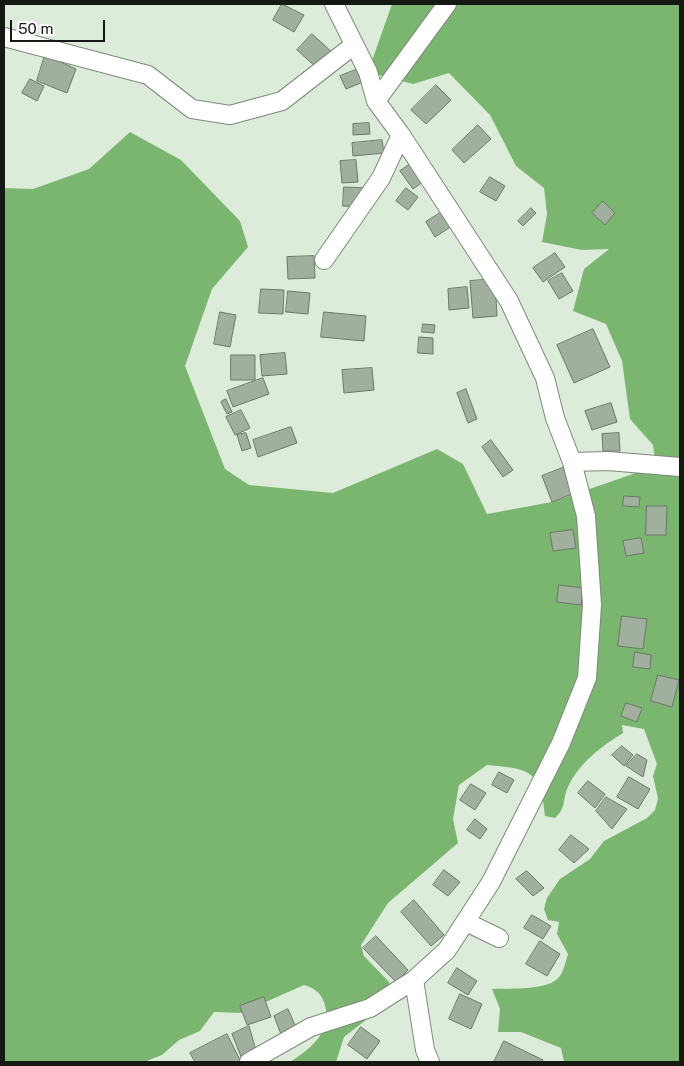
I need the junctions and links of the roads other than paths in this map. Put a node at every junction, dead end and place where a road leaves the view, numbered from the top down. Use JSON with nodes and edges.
{"nodes":[{"id":1,"x":334,"y":4,"type":"edge"},
{"id":2,"x":447,"y":4,"type":"edge"},
{"id":3,"x":4,"y":37,"type":"edge"},
{"id":4,"x":354,"y":45,"type":"junction"},
{"id":5,"x":376,"y":101,"type":"junction"},
{"id":6,"x":401,"y":135,"type":"junction"},
{"id":7,"x":324,"y":260,"type":"dead end"},
{"id":8,"x":572,"y":462,"type":"junction"},
{"id":9,"x":680,"y":468,"type":"edge"},
{"id":10,"x":466,"y":922,"type":"junction"},
{"id":11,"x":499,"y":938,"type":"dead end"},
{"id":12,"x":414,"y":980,"type":"junction"},
{"id":13,"x":249,"y":1062,"type":"edge"},
{"id":14,"x":430,"y":1062,"type":"edge"}],
"edges":[{"from":1,"to":4,"type":"street"},
{"from":2,"to":5,"type":"street"},
{"from":3,"to":4,"type":"street"},
{"from":4,"to":5,"type":"street"},
{"from":5,"to":6,"type":"street"},
{"from":6,"to":7,"type":"street"},
{"from":6,"to":8,"type":"street"},
{"from":8,"to":9,"type":"street"},
{"from":8,"to":10,"type":"street"},
{"from":10,"to":11,"type":"street"},
{"from":10,"to":12,"type":"street"},
{"from":12,"to":13,"type":"street"},
{"from":12,"to":14,"type":"street"}]}
